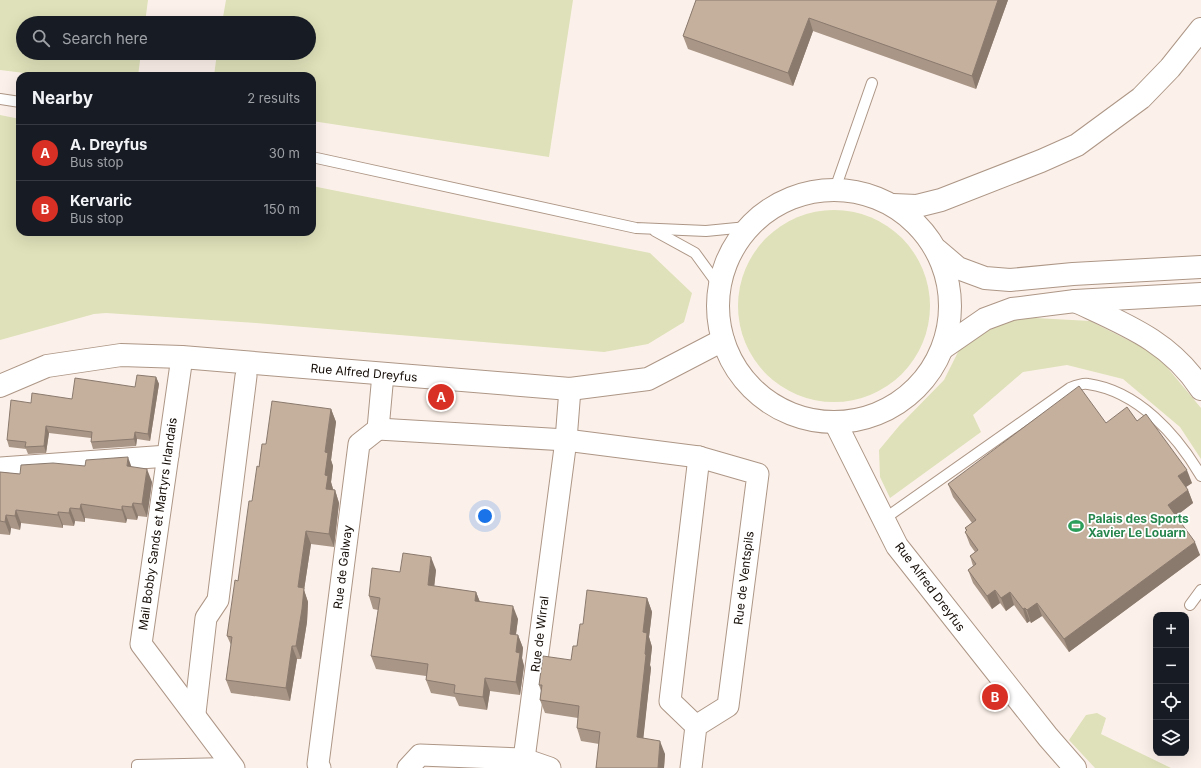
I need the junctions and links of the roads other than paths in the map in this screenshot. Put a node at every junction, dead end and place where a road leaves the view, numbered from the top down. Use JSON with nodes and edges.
{"nodes":[{"id":1,"x":1201,"y":29,"type":"edge"},
{"id":2,"x":872,"y":83,"type":"dead end"},
{"id":3,"x":0,"y":99,"type":"edge"},
{"id":4,"x":16,"y":101,"type":"edge"},
{"id":5,"x":316,"y":158,"type":"edge"},
{"id":6,"x":835,"y":189,"type":"junction"},
{"id":7,"x":893,"y":204,"type":"junction"},
{"id":8,"x":747,"y":227,"type":"junction"},
{"id":9,"x":653,"y":230,"type":"junction"},
{"id":10,"x":937,"y":250,"type":"junction"},
{"id":11,"x":1201,"y":267,"type":"edge"},
{"id":12,"x":719,"y":286,"type":"junction"},
{"id":13,"x":1201,"y":294,"type":"edge"},
{"id":14,"x":1075,"y":301,"type":"junction"},
{"id":15,"x":723,"y":340,"type":"junction"},
{"id":16,"x":943,"y":348,"type":"junction"},
{"id":17,"x":182,"y":357,"type":"junction"},
{"id":18,"x":383,"y":374,"type":"junction"},
{"id":19,"x":246,"y":376,"type":"dead end"},
{"id":20,"x":0,"y":386,"type":"edge"},
{"id":21,"x":570,"y":389,"type":"junction"},
{"id":22,"x":1201,"y":389,"type":"edge"},
{"id":23,"x":835,"y":422,"type":"junction"},
{"id":24,"x":378,"y":429,"type":"junction"},
{"id":25,"x":566,"y":440,"type":"junction"},
{"id":26,"x":168,"y":456,"type":"junction"},
{"id":27,"x":699,"y":457,"type":"junction"},
{"id":28,"x":0,"y":468,"type":"edge"},
{"id":29,"x":1201,"y":476,"type":"edge"},
{"id":30,"x":884,"y":519,"type":"junction"},
{"id":31,"x":1201,"y":590,"type":"edge"},
{"id":32,"x":1190,"y":605,"type":"dead end"},
{"id":33,"x":195,"y":713,"type":"junction"},
{"id":34,"x":696,"y":726,"type":"junction"},
{"id":35,"x":1048,"y":737,"type":"junction"},
{"id":36,"x":524,"y":759,"type":"junction"},
{"id":37,"x":232,"y":766,"type":"edge"},
{"id":38,"x":137,"y":768,"type":"edge"},
{"id":39,"x":320,"y":768,"type":"edge"},
{"id":40,"x":408,"y":768,"type":"edge"},
{"id":41,"x":550,"y":768,"type":"edge"},
{"id":42,"x":691,"y":768,"type":"edge"},
{"id":43,"x":1067,"y":768,"type":"edge"},
{"id":44,"x":1075,"y":768,"type":"edge"}],
"edges":[{"from":1,"to":7,"type":"main road"},
{"from":2,"to":6,"type":"lane"},
{"from":3,"to":4,"type":"lane"},
{"from":5,"to":9,"type":"lane"},
{"from":6,"to":7,"type":"main road"},
{"from":6,"to":8,"type":"main road"},
{"from":7,"to":10,"type":"main road"},
{"from":8,"to":9,"type":"lane"},
{"from":8,"to":12,"type":"main road"},
{"from":9,"to":12,"type":"lane"},
{"from":10,"to":11,"type":"main road"},
{"from":10,"to":16,"type":"main road"},
{"from":12,"to":15,"type":"main road"},
{"from":13,"to":14,"type":"main road"},
{"from":14,"to":16,"type":"main road"},
{"from":14,"to":22,"type":"main road"},
{"from":15,"to":21,"type":"main road","name":"Rue Alfred Dreyfus"},
{"from":15,"to":23,"type":"main road"},
{"from":16,"to":23,"type":"main road"},
{"from":17,"to":18,"type":"main road","name":"Rue Alfred Dreyfus"},
{"from":17,"to":20,"type":"main road","name":"Rue Alfred Dreyfus"},
{"from":17,"to":26,"type":"street","name":"Mail Bobby Sands et Martyrs Irlandais"},
{"from":18,"to":21,"type":"main road","name":"Rue Alfred Dreyfus"},
{"from":18,"to":24,"type":"street"},
{"from":19,"to":33,"type":"street"},
{"from":21,"to":25,"type":"street","name":"Rue de Wirral"},
{"from":23,"to":30,"type":"main road","name":"Rue Alfred Dreyfus"},
{"from":24,"to":25,"type":"street","name":"Rue de Ventspils"},
{"from":24,"to":39,"type":"street","name":"Rue de Galway"},
{"from":25,"to":27,"type":"street","name":"Rue de Ventspils"},
{"from":25,"to":36,"type":"street","name":"Rue de Wirral"},
{"from":26,"to":28,"type":"street"},
{"from":26,"to":33,"type":"street","name":"Mail Bobby Sands et Martyrs Irlandais"},
{"from":27,"to":34,"type":"street"},
{"from":27,"to":34,"type":"street","name":"Rue de Ventspils"},
{"from":29,"to":30,"type":"lane"},
{"from":30,"to":35,"type":"main road","name":"Rue Alfred Dreyfus"},
{"from":31,"to":32,"type":"lane"},
{"from":33,"to":37,"type":"street","name":"Mail Bobby Sands et Martyrs Irlandais"},
{"from":34,"to":42,"type":"street"},
{"from":35,"to":43,"type":"main road","name":"Rue Alfred Dreyfus"},
{"from":35,"to":44,"type":"main road","name":"Rue Alfred Dreyfus"},
{"from":36,"to":40,"type":"street"},
{"from":36,"to":41,"type":"street"},
{"from":37,"to":38,"type":"lane"}]}
